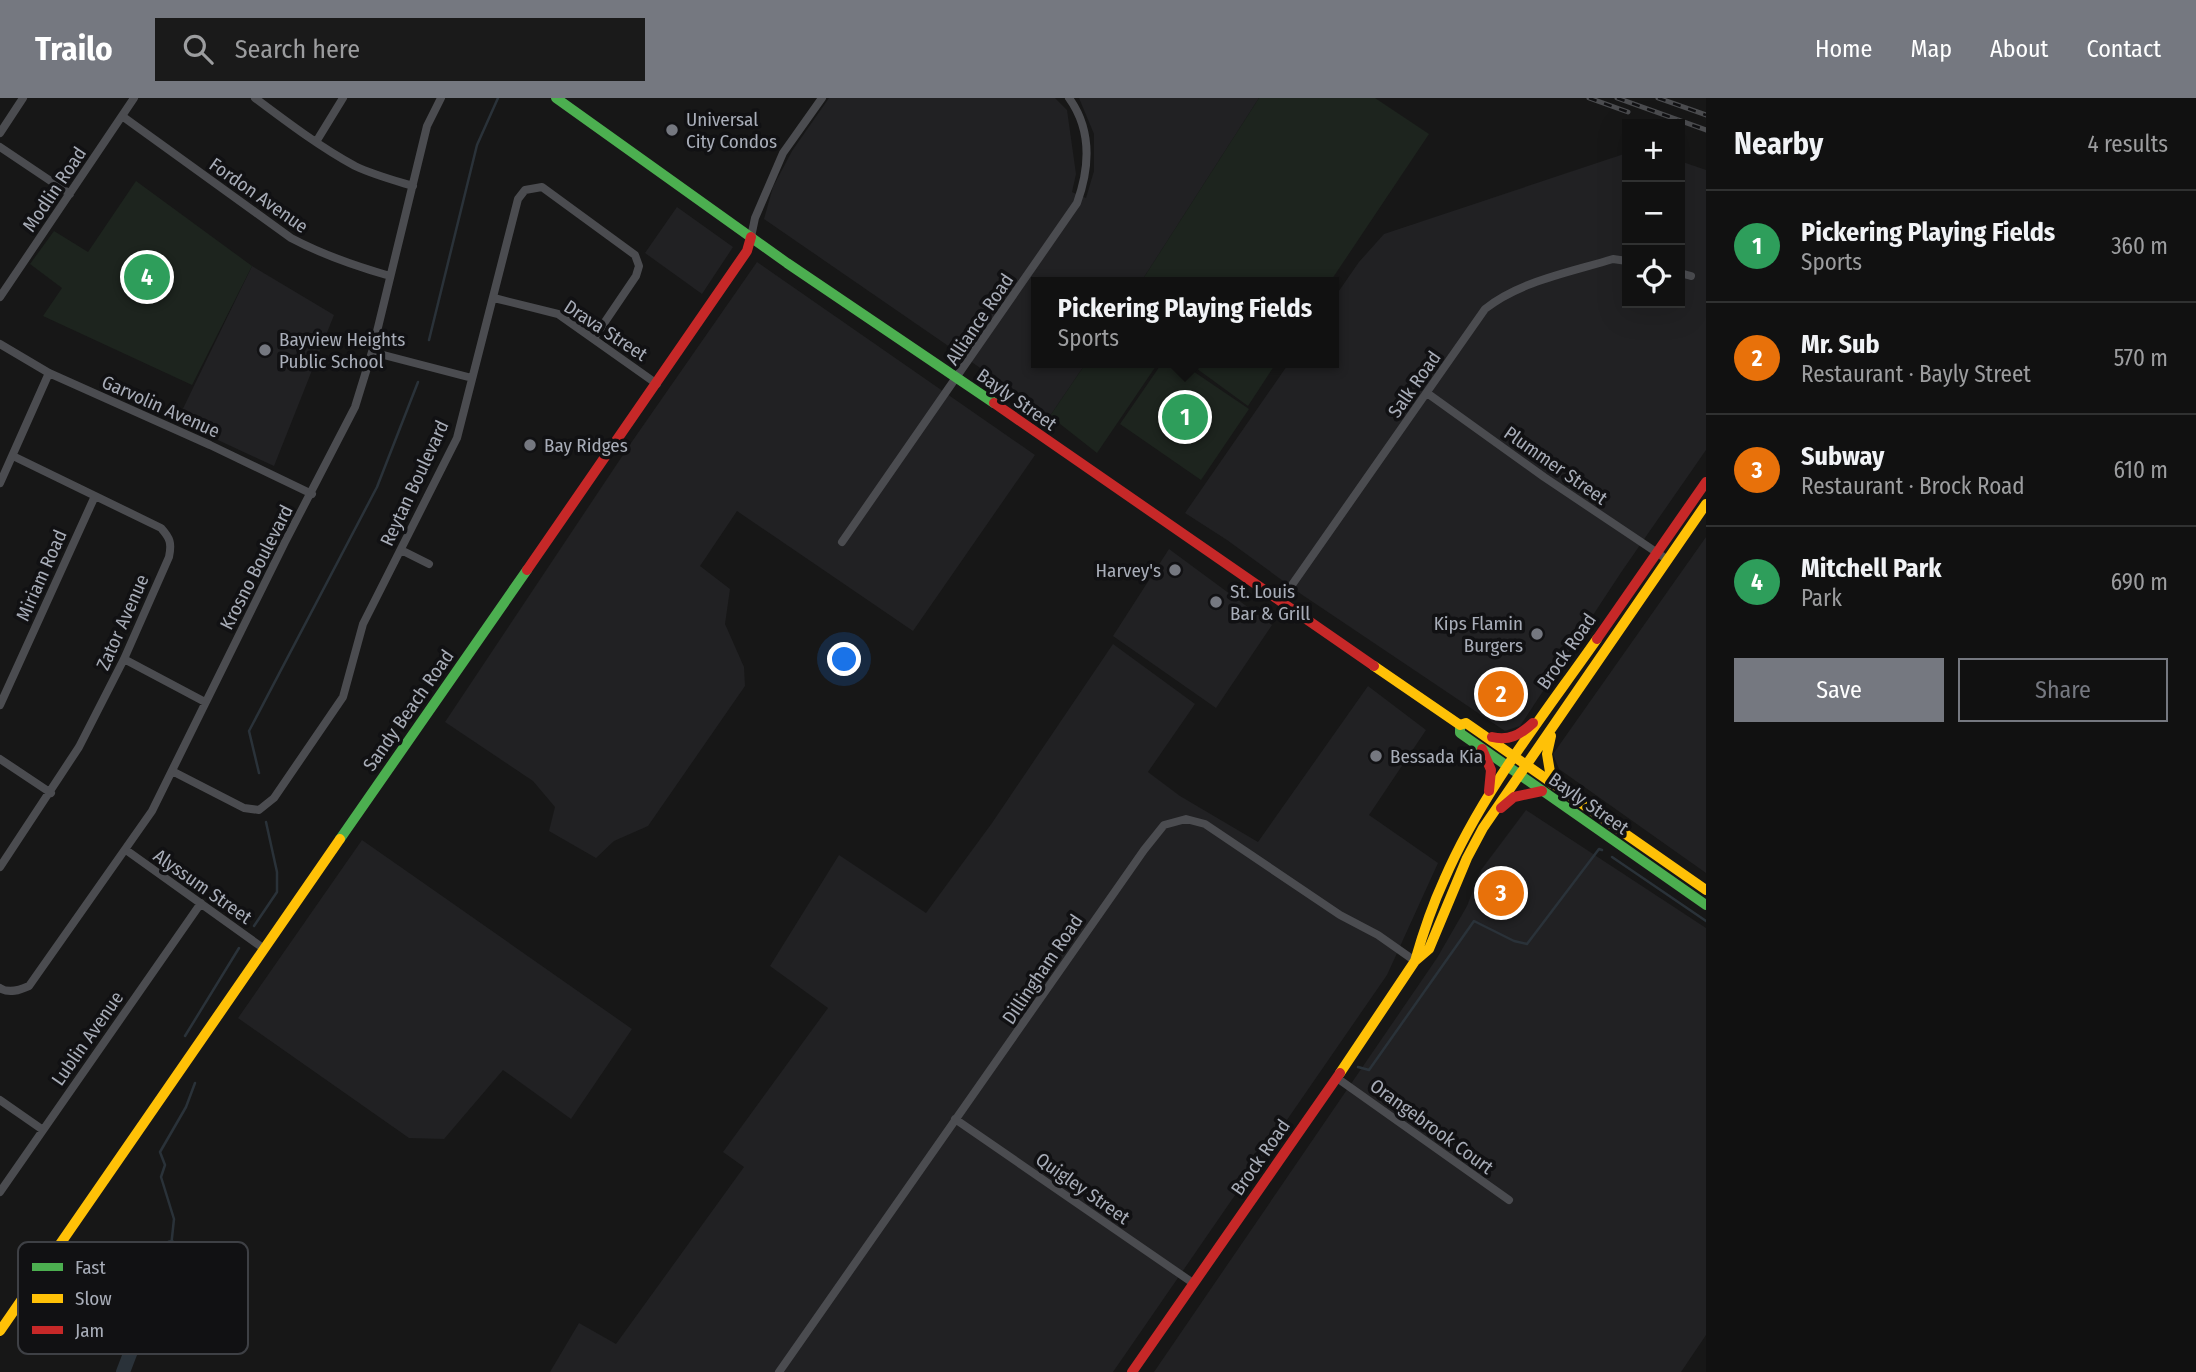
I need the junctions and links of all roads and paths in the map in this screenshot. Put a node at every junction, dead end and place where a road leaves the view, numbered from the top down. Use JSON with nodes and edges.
{"nodes":[{"id":1,"x":23,"y":98,"type":"edge"},
{"id":2,"x":134,"y":98,"type":"edge"},
{"id":3,"x":255,"y":98,"type":"edge"},
{"id":4,"x":343,"y":98,"type":"edge"},
{"id":5,"x":441,"y":98,"type":"edge"},
{"id":6,"x":556,"y":98,"type":"edge"},
{"id":7,"x":822,"y":98,"type":"edge"},
{"id":8,"x":1069,"y":98,"type":"edge"},
{"id":9,"x":122,"y":116,"type":"junction"},
{"id":10,"x":0,"y":133,"type":"edge"},
{"id":11,"x":316,"y":142,"type":"junction"},
{"id":12,"x":0,"y":147,"type":"edge"},
{"id":13,"x":413,"y":186,"type":"junction"},
{"id":14,"x":70,"y":194,"type":"junction"},
{"id":15,"x":751,"y":237,"type":"junction"},
{"id":16,"x":1622,"y":260,"type":"edge"},
{"id":17,"x":1685,"y":274,"type":"edge"},
{"id":18,"x":390,"y":276,"type":"junction"},
{"id":19,"x":1691,"y":276,"type":"dead end"},
{"id":20,"x":0,"y":297,"type":"edge"},
{"id":21,"x":494,"y":298,"type":"junction"},
{"id":22,"x":594,"y":338,"type":"junction"},
{"id":23,"x":0,"y":344,"type":"edge"},
{"id":24,"x":372,"y":352,"type":"junction"},
{"id":25,"x":49,"y":373,"type":"junction"},
{"id":26,"x":472,"y":378,"type":"junction"},
{"id":27,"x":957,"y":379,"type":"junction"},
{"id":28,"x":657,"y":384,"type":"junction"},
{"id":29,"x":1427,"y":393,"type":"junction"},
{"id":30,"x":13,"y":456,"type":"junction"},
{"id":31,"x":1706,"y":482,"type":"edge"},
{"id":32,"x":0,"y":483,"type":"edge"},
{"id":33,"x":312,"y":494,"type":"junction"},
{"id":34,"x":94,"y":496,"type":"junction"},
{"id":35,"x":1706,"y":504,"type":"edge"},
{"id":36,"x":842,"y":542,"type":"dead end"},
{"id":37,"x":401,"y":550,"type":"junction"},
{"id":38,"x":1656,"y":552,"type":"junction"},
{"id":39,"x":1668,"y":560,"type":"junction"},
{"id":40,"x":429,"y":564,"type":"dead end"},
{"id":41,"x":1280,"y":603,"type":"junction"},
{"id":42,"x":124,"y":659,"type":"junction"},
{"id":43,"x":205,"y":702,"type":"junction"},
{"id":44,"x":0,"y":705,"type":"edge"},
{"id":45,"x":1549,"y":706,"type":"junction"},
{"id":46,"x":1559,"y":716,"type":"junction"},
{"id":47,"x":1460,"y":726,"type":"junction"},
{"id":48,"x":1484,"y":734,"type":"junction"},
{"id":49,"x":1482,"y":749,"type":"junction"},
{"id":50,"x":1515,"y":757,"type":"junction"},
{"id":51,"x":0,"y":759,"type":"edge"},
{"id":52,"x":1526,"y":765,"type":"junction"},
{"id":53,"x":1508,"y":768,"type":"junction"},
{"id":54,"x":172,"y":771,"type":"junction"},
{"id":55,"x":1519,"y":775,"type":"junction"},
{"id":56,"x":1552,"y":784,"type":"junction"},
{"id":57,"x":1542,"y":792,"type":"junction"},
{"id":58,"x":51,"y":793,"type":"junction"},
{"id":59,"x":1487,"y":800,"type":"junction"},
{"id":60,"x":1483,"y":828,"type":"junction"},
{"id":61,"x":126,"y":850,"type":"junction"},
{"id":62,"x":0,"y":867,"type":"edge"},
{"id":63,"x":1706,"y":890,"type":"edge"},
{"id":64,"x":201,"y":903,"type":"junction"},
{"id":65,"x":1706,"y":905,"type":"edge"},
{"id":66,"x":263,"y":948,"type":"junction"},
{"id":67,"x":1415,"y":961,"type":"junction"},
{"id":68,"x":0,"y":988,"type":"edge"},
{"id":69,"x":1337,"y":1078,"type":"junction"},
{"id":70,"x":0,"y":1100,"type":"edge"},
{"id":71,"x":955,"y":1119,"type":"junction"},
{"id":72,"x":43,"y":1130,"type":"junction"},
{"id":73,"x":0,"y":1192,"type":"edge"},
{"id":74,"x":1509,"y":1200,"type":"dead end"},
{"id":75,"x":61,"y":1242,"type":"edge"},
{"id":76,"x":1193,"y":1283,"type":"junction"},
{"id":77,"x":18,"y":1305,"type":"edge"},
{"id":78,"x":0,"y":1331,"type":"edge"},
{"id":79,"x":779,"y":1372,"type":"edge"},
{"id":80,"x":1132,"y":1372,"type":"edge"}],
"edges":[{"from":1,"to":10,"type":"street"},
{"from":2,"to":9,"type":"street","name":"Modlin Road"},
{"from":3,"to":11,"type":"street"},
{"from":4,"to":11,"type":"street"},
{"from":5,"to":13,"type":"street","name":"Krosno Boulevard"},
{"from":6,"to":15,"type":"main road","name":"Bayly Street"},
{"from":7,"to":15,"type":"street","name":"Sandy Beach Road"},
{"from":8,"to":27,"type":"street","name":"Alliance Road"},
{"from":9,"to":14,"type":"street","name":"Modlin Road"},
{"from":9,"to":18,"type":"street","name":"Fordon Avenue"},
{"from":11,"to":13,"type":"street"},
{"from":12,"to":14,"type":"street"},
{"from":13,"to":18,"type":"street","name":"Krosno Boulevard"},
{"from":14,"to":20,"type":"street","name":"Modlin Road"},
{"from":15,"to":27,"type":"main road","name":"Bayly Street"},
{"from":15,"to":28,"type":"main road","name":"Sandy Beach Road"},
{"from":16,"to":29,"type":"street","name":"Salk Road"},
{"from":17,"to":19,"type":"street"},
{"from":18,"to":24,"type":"street","name":"Krosno Boulevard"},
{"from":21,"to":22,"type":"street","name":"Drava Street"},
{"from":21,"to":22,"type":"street","name":"Reytan Boulevard"},
{"from":21,"to":26,"type":"street","name":"Reytan Boulevard"},
{"from":22,"to":28,"type":"street","name":"Drava Street"},
{"from":23,"to":25,"type":"street","name":"Garvolin Avenue"},
{"from":24,"to":26,"type":"street"},
{"from":24,"to":33,"type":"street","name":"Krosno Boulevard"},
{"from":25,"to":30,"type":"street"},
{"from":25,"to":33,"type":"street","name":"Garvolin Avenue"},
{"from":26,"to":37,"type":"street","name":"Reytan Boulevard"},
{"from":27,"to":36,"type":"street","name":"Alliance Road"},
{"from":27,"to":41,"type":"main road","name":"Bayly Street"},
{"from":28,"to":66,"type":"main road","name":"Sandy Beach Road"},
{"from":29,"to":38,"type":"street","name":"Plummer Street"},
{"from":29,"to":41,"type":"street","name":"Salk Road"},
{"from":30,"to":32,"type":"street"},
{"from":30,"to":34,"type":"street","name":"Zator Avenue"},
{"from":31,"to":38,"type":"main road","name":"Brock Road"},
{"from":33,"to":43,"type":"street","name":"Krosno Boulevard"},
{"from":34,"to":42,"type":"street","name":"Zator Avenue"},
{"from":34,"to":44,"type":"street","name":"Miriam Road"},
{"from":35,"to":39,"type":"main road","name":"Brock Road"},
{"from":37,"to":40,"type":"street"},
{"from":37,"to":54,"type":"street","name":"Reytan Boulevard"},
{"from":38,"to":39,"type":"street","name":"Plummer Street"},
{"from":38,"to":45,"type":"main road","name":"Brock Road"},
{"from":39,"to":46,"type":"main road","name":"Brock Road"},
{"from":41,"to":47,"type":"main road","name":"Bayly Street"},
{"from":42,"to":43,"type":"street"},
{"from":42,"to":58,"type":"street","name":"Zator Avenue"},
{"from":43,"to":54,"type":"street","name":"Krosno Boulevard"},
{"from":45,"to":48,"type":"main road"},
{"from":45,"to":50,"type":"main road","name":"Brock Road"},
{"from":46,"to":52,"type":"main road","name":"Brock Road"},
{"from":46,"to":56,"type":"main road"},
{"from":47,"to":48,"type":"main road","name":"Bayly Street"},
{"from":47,"to":49,"type":"main road","name":"Bayly Street"},
{"from":48,"to":50,"type":"main road","name":"Bayly Street"},
{"from":49,"to":53,"type":"main road","name":"Bayly Street"},
{"from":49,"to":59,"type":"main road"},
{"from":50,"to":52,"type":"main road","name":"Bayly Street"},
{"from":50,"to":53,"type":"main road","name":"Brock Road"},
{"from":51,"to":58,"type":"street"},
{"from":52,"to":55,"type":"main road","name":"Brock Road"},
{"from":52,"to":56,"type":"main road","name":"Bayly Street"},
{"from":53,"to":55,"type":"main road","name":"Bayly Street"},
{"from":53,"to":59,"type":"main road","name":"Brock Road"},
{"from":54,"to":61,"type":"street","name":"Krosno Boulevard"},
{"from":55,"to":57,"type":"main road","name":"Bayly Street"},
{"from":55,"to":60,"type":"main road","name":"Brock Road"},
{"from":56,"to":63,"type":"main road","name":"Bayly Street"},
{"from":57,"to":60,"type":"main road"},
{"from":57,"to":65,"type":"main road","name":"Bayly Street"},
{"from":58,"to":62,"type":"street","name":"Zator Avenue"},
{"from":59,"to":67,"type":"main road","name":"Brock Road"},
{"from":60,"to":67,"type":"main road","name":"Brock Road"},
{"from":61,"to":64,"type":"street","name":"Alyssum Street"},
{"from":61,"to":68,"type":"street","name":"Krosno Boulevard"},
{"from":64,"to":66,"type":"street","name":"Alyssum Street"},
{"from":64,"to":72,"type":"street","name":"Lublin Avenue"},
{"from":66,"to":75,"type":"main road","name":"Sandy Beach Road"},
{"from":67,"to":69,"type":"main road","name":"Brock Road"},
{"from":67,"to":71,"type":"street","name":"Dillingham Road"},
{"from":69,"to":74,"type":"street","name":"Orangebrook Court"},
{"from":69,"to":76,"type":"main road","name":"Brock Road"},
{"from":70,"to":72,"type":"street"},
{"from":71,"to":76,"type":"street","name":"Quigley Street"},
{"from":71,"to":79,"type":"street","name":"Dillingham Road"},
{"from":72,"to":73,"type":"street","name":"Lublin Avenue"},
{"from":76,"to":80,"type":"main road","name":"Brock Road"},
{"from":77,"to":78,"type":"main road","name":"Sandy Beach Road"}]}
